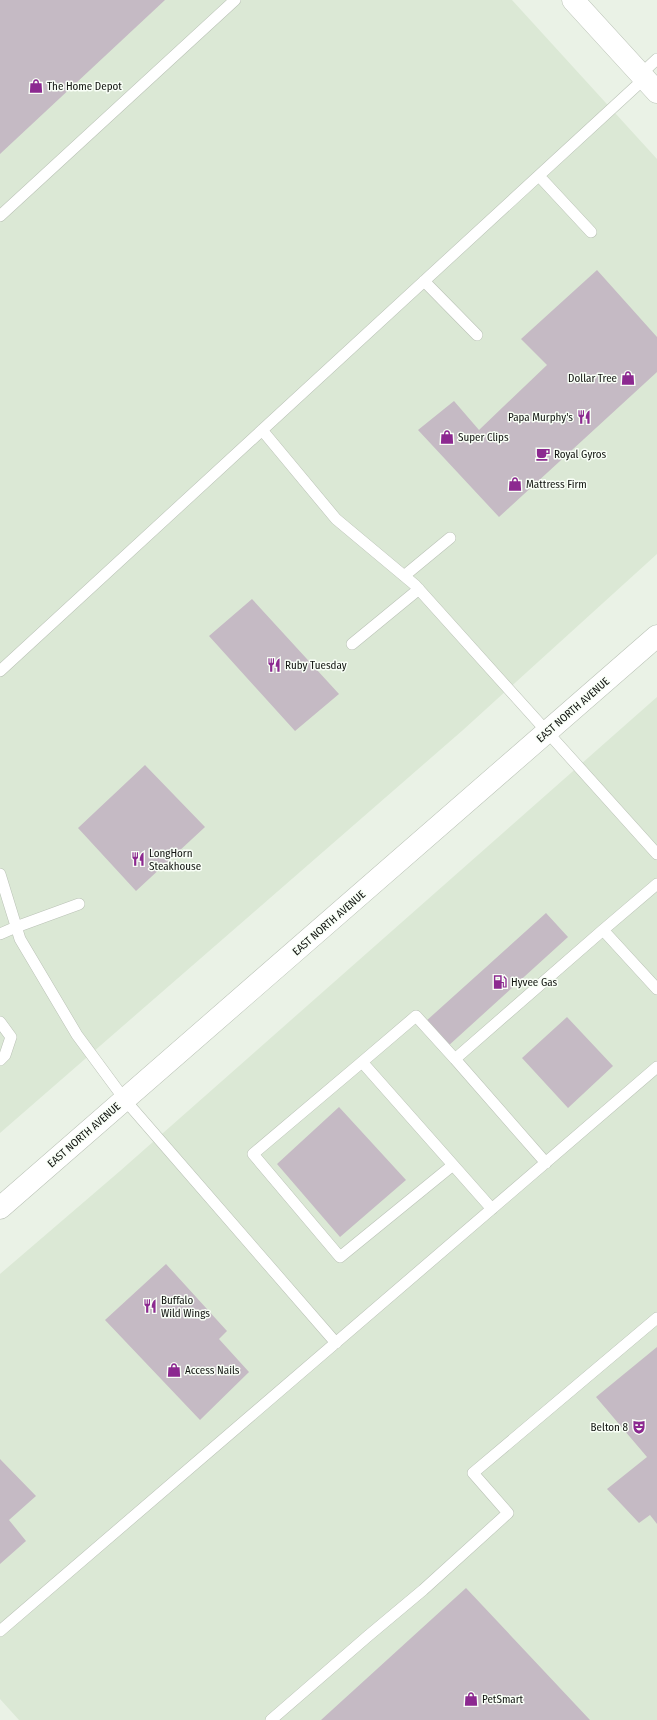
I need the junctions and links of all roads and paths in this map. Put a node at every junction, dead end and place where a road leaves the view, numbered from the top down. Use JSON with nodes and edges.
{"nodes":[{"id":1,"x":235,"y":0,"type":"edge"},
{"id":2,"x":573,"y":0,"type":"edge"},
{"id":3,"x":657,"y":59,"type":"edge"},
{"id":4,"x":647,"y":81,"type":"edge"},
{"id":5,"x":539,"y":176,"type":"junction"},
{"id":6,"x":0,"y":216,"type":"edge"},
{"id":7,"x":591,"y":232,"type":"dead end"},
{"id":8,"x":424,"y":281,"type":"junction"},
{"id":9,"x":477,"y":335,"type":"dead end"},
{"id":10,"x":262,"y":430,"type":"junction"},
{"id":11,"x":450,"y":538,"type":"dead end"},
{"id":12,"x":404,"y":576,"type":"junction"},
{"id":13,"x":419,"y":589,"type":"junction"},
{"id":14,"x":657,"y":636,"type":"edge"},
{"id":15,"x":352,"y":644,"type":"dead end"},
{"id":16,"x":0,"y":671,"type":"edge"},
{"id":17,"x":548,"y":732,"type":"junction"},
{"id":18,"x":657,"y":854,"type":"edge"},
{"id":19,"x":0,"y":874,"type":"edge"},
{"id":20,"x":657,"y":884,"type":"edge"},
{"id":21,"x":79,"y":904,"type":"dead end"},
{"id":22,"x":16,"y":927,"type":"junction"},
{"id":23,"x":603,"y":930,"type":"junction"},
{"id":24,"x":0,"y":934,"type":"edge"},
{"id":25,"x":657,"y":989,"type":"edge"},
{"id":26,"x":0,"y":1022,"type":"edge"},
{"id":27,"x":455,"y":1059,"type":"junction"},
{"id":28,"x":0,"y":1060,"type":"edge"},
{"id":29,"x":362,"y":1062,"type":"junction"},
{"id":30,"x":657,"y":1067,"type":"edge"},
{"id":31,"x":125,"y":1100,"type":"junction"},
{"id":32,"x":546,"y":1163,"type":"junction"},
{"id":33,"x":453,"y":1165,"type":"junction"},
{"id":34,"x":0,"y":1208,"type":"edge"},
{"id":35,"x":492,"y":1209,"type":"junction"},
{"id":36,"x":657,"y":1318,"type":"edge"},
{"id":37,"x":336,"y":1343,"type":"junction"},
{"id":38,"x":0,"y":1631,"type":"edge"},
{"id":39,"x":271,"y":1720,"type":"edge"}],
"edges":[{"from":1,"to":6,"type":"lane"},
{"from":2,"to":4,"type":"main road"},
{"from":3,"to":4,"type":"lane"},
{"from":4,"to":5,"type":"lane"},
{"from":5,"to":7,"type":"lane"},
{"from":5,"to":8,"type":"lane"},
{"from":8,"to":9,"type":"lane"},
{"from":8,"to":10,"type":"lane"},
{"from":10,"to":12,"type":"lane"},
{"from":10,"to":16,"type":"lane"},
{"from":11,"to":12,"type":"lane"},
{"from":12,"to":13,"type":"lane"},
{"from":13,"to":15,"type":"lane"},
{"from":13,"to":17,"type":"lane"},
{"from":14,"to":17,"type":"main road","name":"EAST NORTH AVENUE"},
{"from":17,"to":18,"type":"lane"},
{"from":17,"to":31,"type":"main road","name":"EAST NORTH AVENUE"},
{"from":19,"to":22,"type":"lane"},
{"from":20,"to":23,"type":"lane"},
{"from":21,"to":22,"type":"lane"},
{"from":22,"to":24,"type":"lane"},
{"from":22,"to":31,"type":"lane"},
{"from":23,"to":25,"type":"lane"},
{"from":23,"to":27,"type":"lane"},
{"from":26,"to":28,"type":"lane"},
{"from":27,"to":29,"type":"lane"},
{"from":27,"to":32,"type":"lane"},
{"from":29,"to":33,"type":"lane"},
{"from":29,"to":33,"type":"lane"},
{"from":30,"to":32,"type":"lane"},
{"from":31,"to":34,"type":"main road","name":"EAST NORTH AVENUE"},
{"from":31,"to":37,"type":"lane"},
{"from":32,"to":35,"type":"lane"},
{"from":33,"to":35,"type":"lane"},
{"from":35,"to":37,"type":"lane"},
{"from":36,"to":39,"type":"lane"},
{"from":37,"to":38,"type":"lane"}]}
